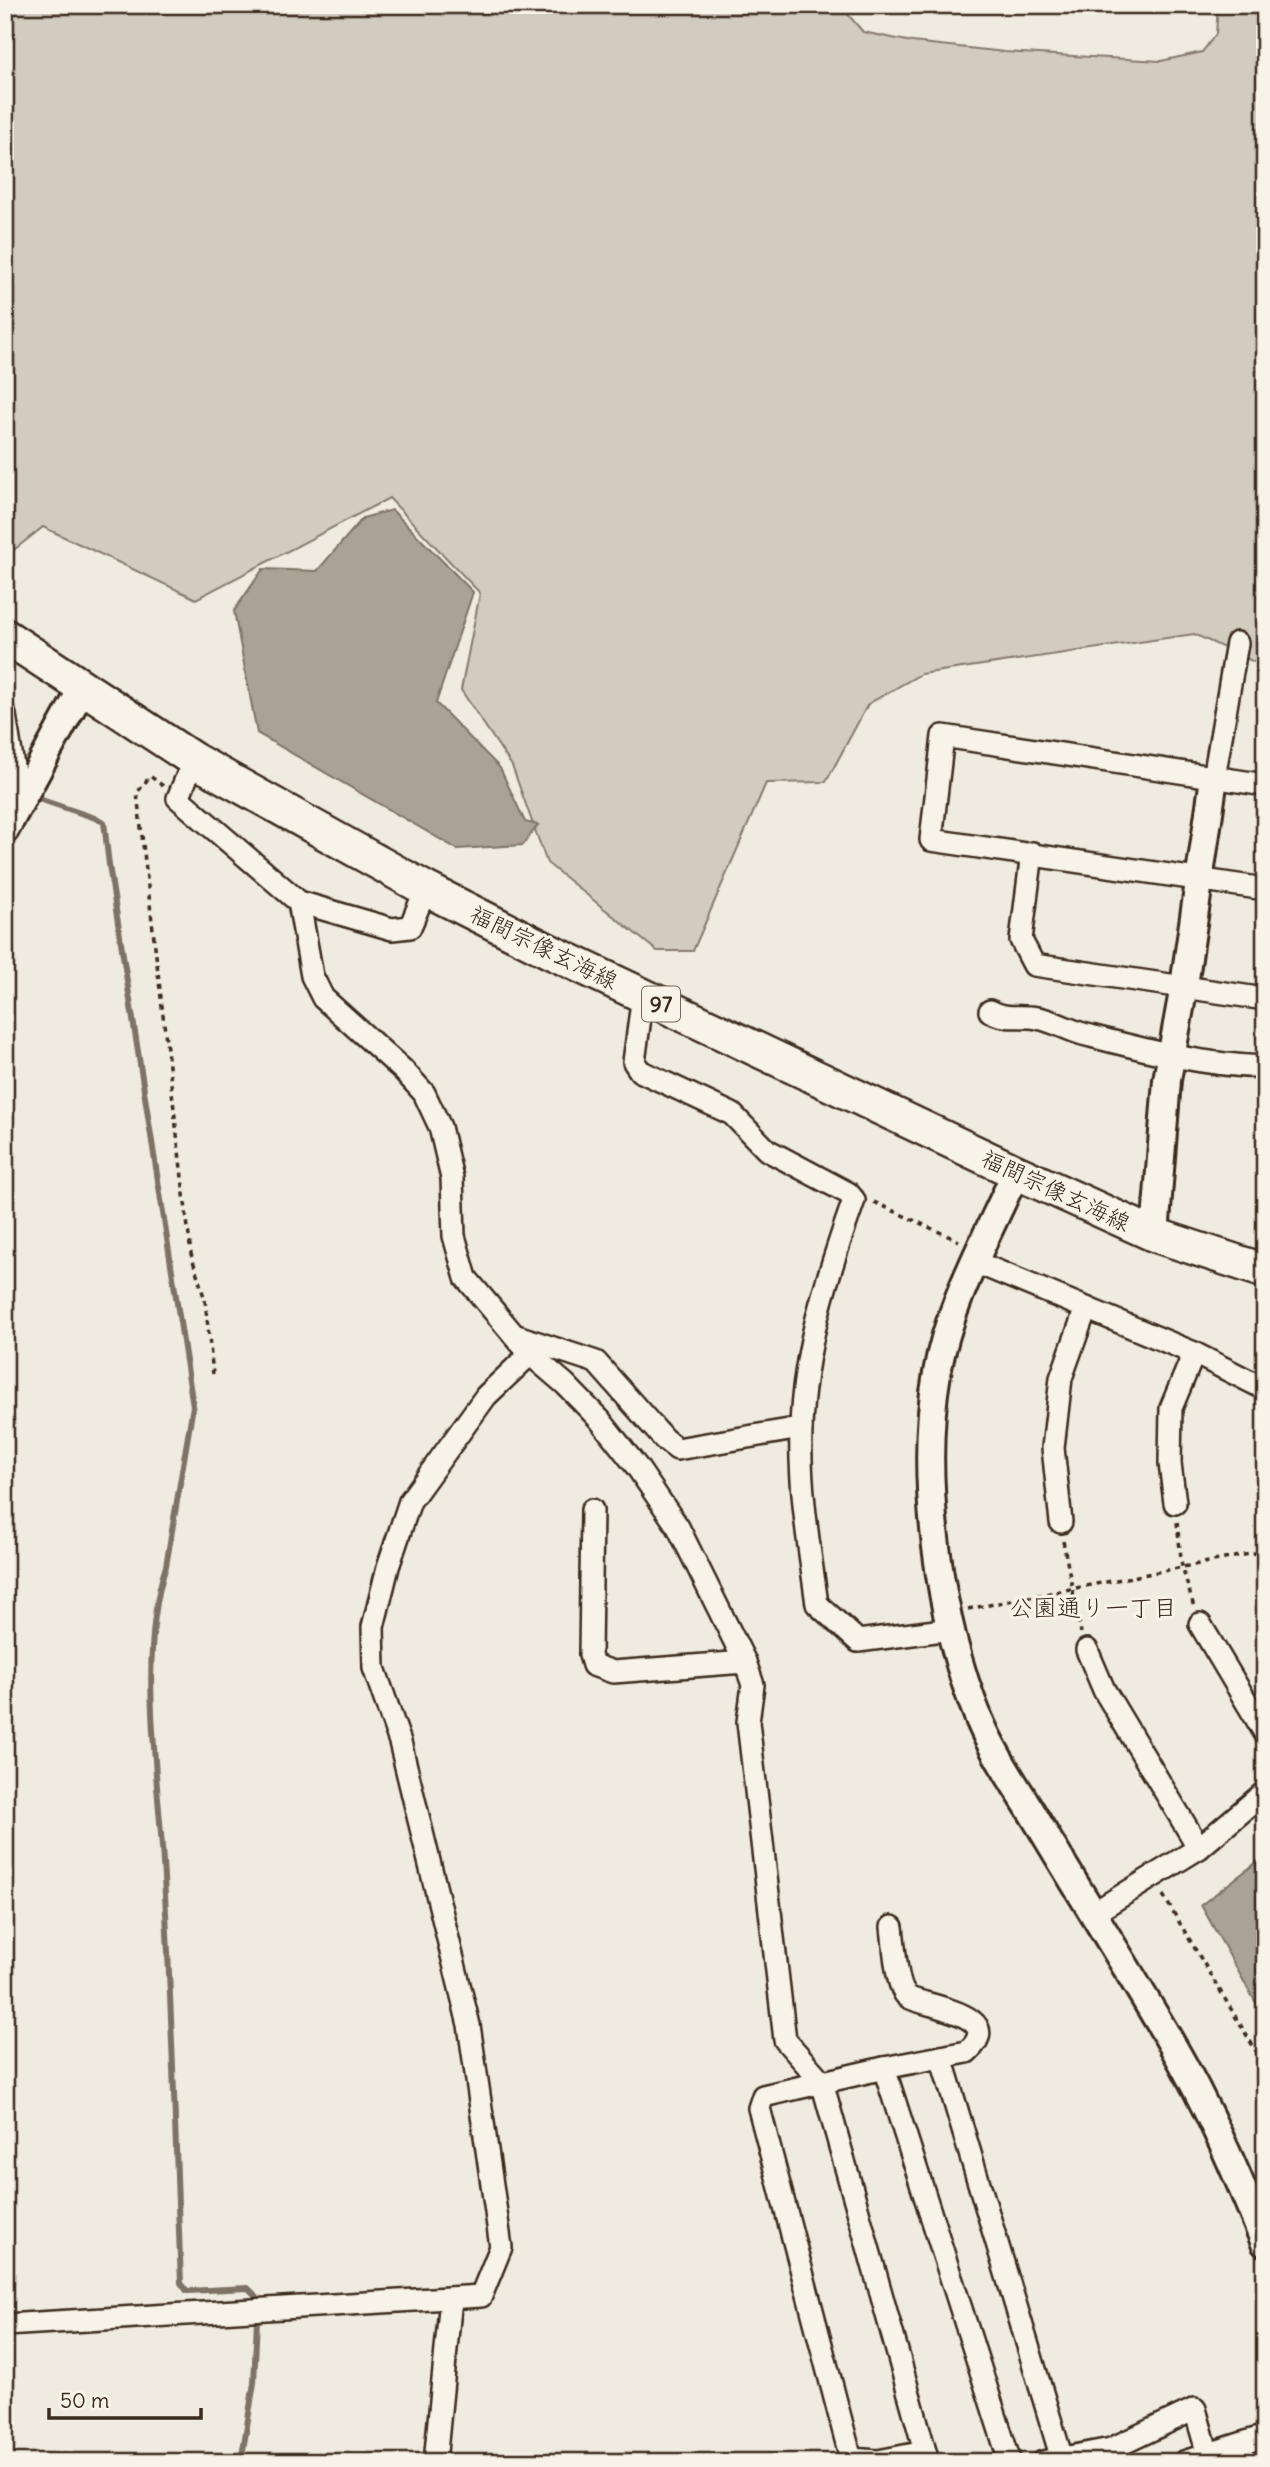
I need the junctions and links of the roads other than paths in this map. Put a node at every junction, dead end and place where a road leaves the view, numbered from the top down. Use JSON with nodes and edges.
{"nodes":[{"id":1,"x":6,"y":638,"type":"edge"},
{"id":2,"x":1237,"y":642,"type":"dead end"},
{"id":3,"x":83,"y":687,"type":"junction"},
{"id":4,"x":5,"y":715,"type":"edge"},
{"id":5,"x":194,"y":760,"type":"junction"},
{"id":6,"x":1214,"y":778,"type":"junction"},
{"id":7,"x":1265,"y":785,"type":"edge"},
{"id":8,"x":19,"y":804,"type":"junction"},
{"id":9,"x":5,"y":830,"type":"edge"},
{"id":10,"x":1032,"y":853,"type":"junction"},
{"id":11,"x":1200,"y":879,"type":"junction"},
{"id":12,"x":426,"y":889,"type":"junction"},
{"id":13,"x":1265,"y":889,"type":"edge"},
{"id":14,"x":299,"y":902,"type":"junction"},
{"id":15,"x":1184,"y":986,"type":"junction"},
{"id":16,"x":643,"y":995,"type":"junction"},
{"id":17,"x":1265,"y":999,"type":"edge"},
{"id":18,"x":990,"y":1011,"type":"dead end"},
{"id":19,"x":1171,"y":1057,"type":"junction"},
{"id":20,"x":1265,"y":1066,"type":"edge"},
{"id":21,"x":1016,"y":1172,"type":"junction"},
{"id":22,"x":1155,"y":1235,"type":"junction"},
{"id":23,"x":978,"y":1256,"type":"junction"},
{"id":24,"x":1265,"y":1271,"type":"edge"},
{"id":25,"x":1086,"y":1308,"type":"junction"},
{"id":26,"x":514,"y":1335,"type":"junction"},
{"id":27,"x":1194,"y":1353,"type":"junction"},
{"id":28,"x":530,"y":1354,"type":"junction"},
{"id":29,"x":1265,"y":1389,"type":"edge"},
{"id":30,"x":801,"y":1428,"type":"junction"},
{"id":31,"x":1175,"y":1503,"type":"road end"},
{"id":32,"x":592,"y":1510,"type":"dead end"},
{"id":33,"x":1061,"y":1522,"type":"road end"},
{"id":34,"x":949,"y":1621,"type":"junction"},
{"id":35,"x":1200,"y":1624,"type":"road end"},
{"id":36,"x":1087,"y":1650,"type":"road end"},
{"id":37,"x":745,"y":1662,"type":"junction"},
{"id":38,"x":1265,"y":1733,"type":"edge"},
{"id":39,"x":1265,"y":1792,"type":"edge"},
{"id":40,"x":1199,"y":1848,"type":"junction"},
{"id":41,"x":1092,"y":1914,"type":"junction"},
{"id":42,"x":892,"y":1927,"type":"dead end"},
{"id":43,"x":940,"y":2057,"type":"junction"},
{"id":44,"x":884,"y":2068,"type":"junction"},
{"id":45,"x":822,"y":2082,"type":"junction"},
{"id":46,"x":1265,"y":2243,"type":"edge"},
{"id":47,"x":451,"y":2298,"type":"junction"},
{"id":48,"x":5,"y":2325,"type":"edge"},
{"id":49,"x":1265,"y":2436,"type":"edge"},
{"id":50,"x":927,"y":2457,"type":"edge"},
{"id":51,"x":1209,"y":2459,"type":"edge"},
{"id":52,"x":1053,"y":2460,"type":"edge"},
{"id":53,"x":435,"y":2462,"type":"edge"},
{"id":54,"x":1010,"y":2462,"type":"edge"},
{"id":55,"x":1184,"y":2462,"type":"edge"}],
"edges":[{"from":1,"to":3,"type":"main road","name":"福間宗像玄海線","number":"97"},
{"from":2,"to":6,"type":"street"},
{"from":3,"to":5,"type":"main road","name":"福間宗像玄海線","number":"97"},
{"from":3,"to":8,"type":"street"},
{"from":4,"to":8,"type":"street"},
{"from":5,"to":12,"type":"main road","name":"福間宗像玄海線","number":"97"},
{"from":5,"to":14,"type":"street"},
{"from":6,"to":7,"type":"street"},
{"from":6,"to":10,"type":"street"},
{"from":6,"to":11,"type":"street"},
{"from":8,"to":9,"type":"street"},
{"from":10,"to":11,"type":"street"},
{"from":10,"to":15,"type":"street"},
{"from":11,"to":13,"type":"street"},
{"from":11,"to":15,"type":"street"},
{"from":12,"to":14,"type":"street"},
{"from":12,"to":16,"type":"main road","name":"福間宗像玄海線","number":"97"},
{"from":14,"to":26,"type":"street"},
{"from":15,"to":17,"type":"street"},
{"from":15,"to":19,"type":"street"},
{"from":16,"to":21,"type":"main road","name":"福間宗像玄海線","number":"97"},
{"from":16,"to":30,"type":"street"},
{"from":18,"to":19,"type":"street"},
{"from":19,"to":20,"type":"street"},
{"from":19,"to":22,"type":"street"},
{"from":21,"to":22,"type":"main road","name":"福間宗像玄海線","number":"97"},
{"from":21,"to":23,"type":"street"},
{"from":22,"to":24,"type":"main road","name":"福間宗像玄海線","number":"97"},
{"from":23,"to":25,"type":"street"},
{"from":23,"to":34,"type":"street"},
{"from":25,"to":27,"type":"street"},
{"from":25,"to":33,"type":"street"},
{"from":26,"to":28,"type":"street"},
{"from":26,"to":30,"type":"street"},
{"from":27,"to":29,"type":"street"},
{"from":27,"to":31,"type":"street"},
{"from":28,"to":37,"type":"street"},
{"from":28,"to":47,"type":"street"},
{"from":30,"to":34,"type":"street"},
{"from":32,"to":37,"type":"street"},
{"from":34,"to":41,"type":"street"},
{"from":35,"to":38,"type":"street"},
{"from":36,"to":40,"type":"street"},
{"from":37,"to":45,"type":"street"},
{"from":39,"to":40,"type":"street"},
{"from":40,"to":41,"type":"street"},
{"from":41,"to":46,"type":"street"},
{"from":42,"to":43,"type":"street"},
{"from":43,"to":44,"type":"street"},
{"from":43,"to":52,"type":"street"},
{"from":44,"to":45,"type":"street"},
{"from":44,"to":54,"type":"street"},
{"from":45,"to":50,"type":"street"},
{"from":45,"to":50,"type":"street"},
{"from":47,"to":48,"type":"street"},
{"from":47,"to":53,"type":"street"},
{"from":49,"to":51,"type":"street"},
{"from":51,"to":52,"type":"street"},
{"from":51,"to":55,"type":"street"}]}
